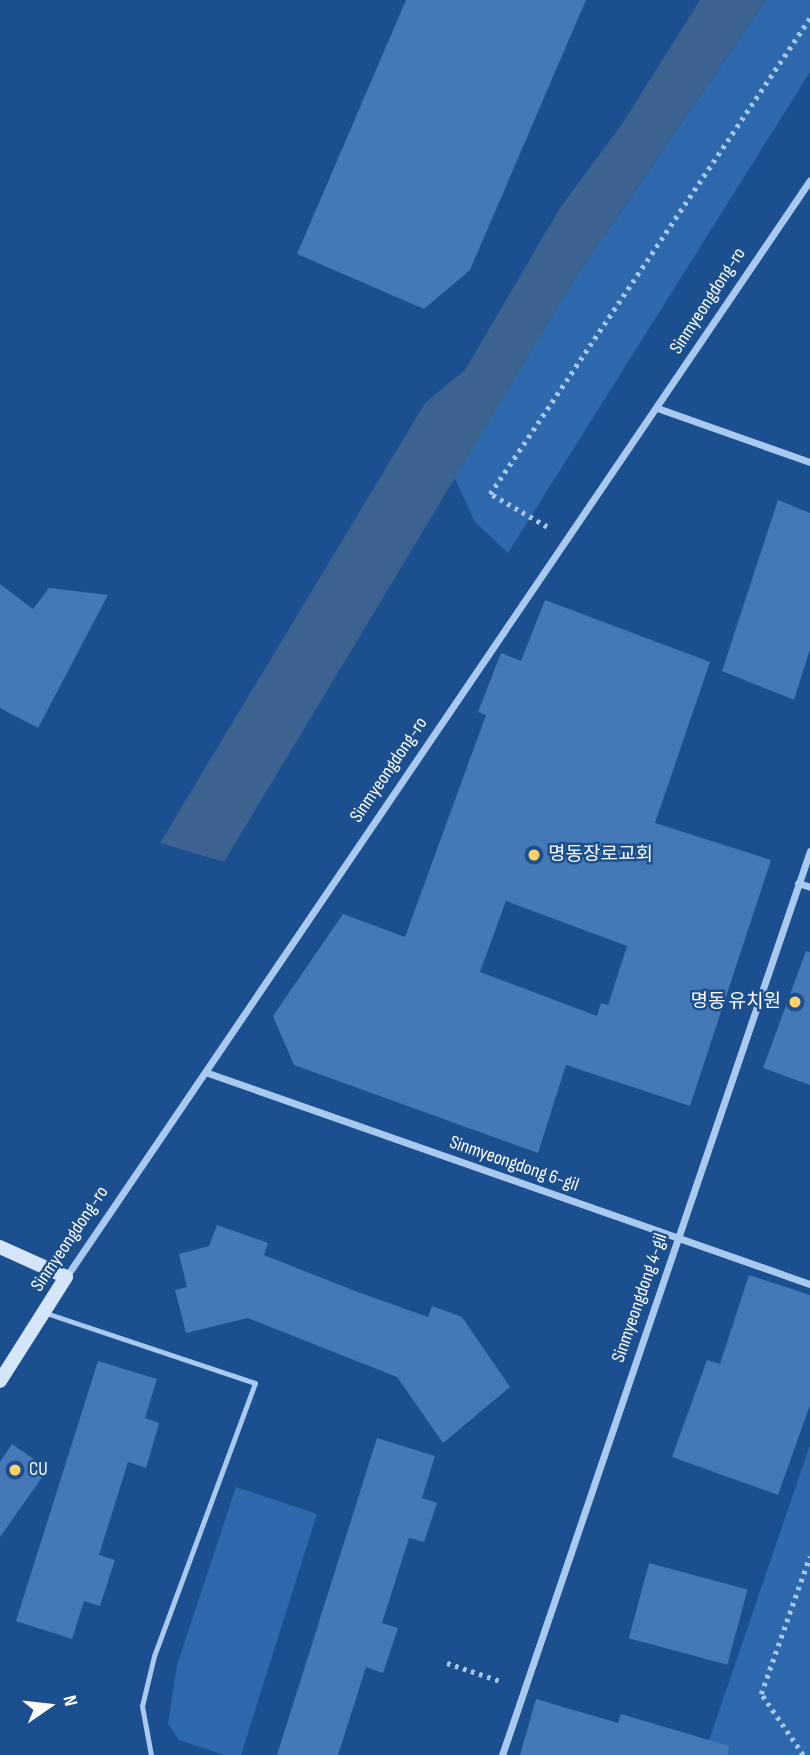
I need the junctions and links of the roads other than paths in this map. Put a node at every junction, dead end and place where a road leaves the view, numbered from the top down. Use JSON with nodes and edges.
{"nodes":[{"id":1,"x":810,"y":180,"type":"edge"},
{"id":2,"x":660,"y":408,"type":"junction"},
{"id":3,"x":810,"y":462,"type":"edge"},
{"id":4,"x":810,"y":851,"type":"edge"},
{"id":5,"x":798,"y":883,"type":"junction"},
{"id":6,"x":810,"y":887,"type":"edge"},
{"id":7,"x":208,"y":1073,"type":"junction"},
{"id":8,"x":677,"y":1238,"type":"junction"},
{"id":9,"x":0,"y":1247,"type":"edge"},
{"id":10,"x":66,"y":1277,"type":"junction"},
{"id":11,"x":810,"y":1284,"type":"edge"},
{"id":12,"x":44,"y":1312,"type":"junction"},
{"id":13,"x":0,"y":1381,"type":"edge"},
{"id":14,"x":150,"y":1755,"type":"edge"},
{"id":15,"x":502,"y":1755,"type":"edge"}],
"edges":[{"from":1,"to":2,"type":"street","name":"Sinmyeongdong-ro"},
{"from":2,"to":3,"type":"street"},
{"from":2,"to":7,"type":"street","name":"Sinmyeongdong-ro"},
{"from":4,"to":5,"type":"street","name":"Sinmyeongdong 4-gil"},
{"from":5,"to":6,"type":"street"},
{"from":5,"to":8,"type":"street","name":"Sinmyeongdong 4-gil"},
{"from":7,"to":8,"type":"street","name":"Sinmyeongdong 6-gil"},
{"from":7,"to":10,"type":"street","name":"Sinmyeongdong-ro"},
{"from":8,"to":11,"type":"street","name":"Sinmyeongdong 6-gil"},
{"from":8,"to":15,"type":"street","name":"Sinmyeongdong 4-gil"},
{"from":9,"to":10,"type":"street"},
{"from":10,"to":12,"type":"street","name":"Sinmyeongdong-ro"},
{"from":12,"to":13,"type":"street","name":"Sinmyeongdong-ro"},
{"from":12,"to":14,"type":"lane"}]}
